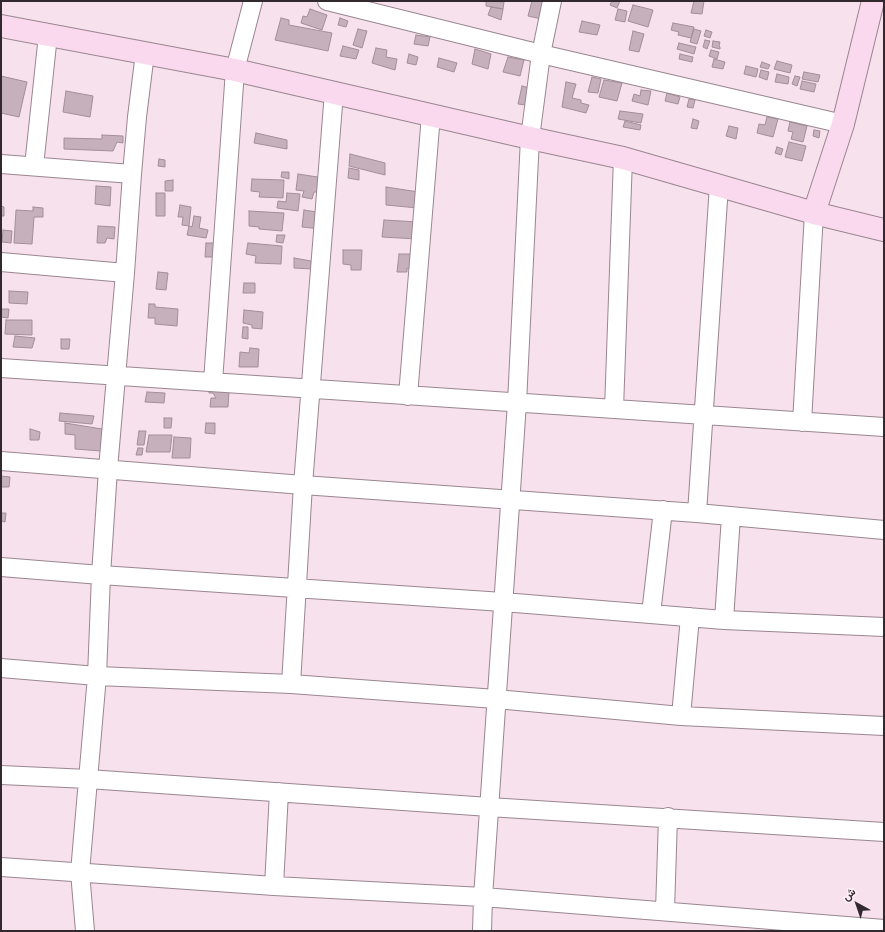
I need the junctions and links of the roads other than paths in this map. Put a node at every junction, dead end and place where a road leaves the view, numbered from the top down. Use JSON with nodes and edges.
{"nodes":[{"id":1,"x":253,"y":1,"type":"edge"},
{"id":2,"x":326,"y":1,"type":"edge"},
{"id":3,"x":552,"y":1,"type":"edge"},
{"id":4,"x":873,"y":1,"type":"edge"},
{"id":5,"x":1,"y":26,"type":"edge"},
{"id":6,"x":48,"y":35,"type":"junction"},
{"id":7,"x":145,"y":53,"type":"junction"},
{"id":8,"x":541,"y":54,"type":"junction"},
{"id":9,"x":235,"y":70,"type":"junction"},
{"id":10,"x":334,"y":92,"type":"junction"},
{"id":11,"x":431,"y":115,"type":"junction"},
{"id":12,"x":843,"y":124,"type":"junction"},
{"id":13,"x":530,"y":138,"type":"junction"},
{"id":14,"x":624,"y":158,"type":"junction"},
{"id":15,"x":1,"y":164,"type":"edge"},
{"id":16,"x":34,"y":166,"type":"junction"},
{"id":17,"x":132,"y":174,"type":"junction"},
{"id":18,"x":719,"y":185,"type":"junction"},
{"id":19,"x":814,"y":213,"type":"junction"},
{"id":20,"x":884,"y":230,"type":"edge"},
{"id":21,"x":1,"y":262,"type":"edge"},
{"id":22,"x":126,"y":273,"type":"junction"},
{"id":23,"x":1,"y":368,"type":"edge"},
{"id":24,"x":116,"y":376,"type":"junction"},
{"id":25,"x":214,"y":382,"type":"junction"},
{"id":26,"x":311,"y":389,"type":"junction"},
{"id":27,"x":408,"y":396,"type":"junction"},
{"id":28,"x":517,"y":403,"type":"junction"},
{"id":29,"x":614,"y":409,"type":"junction"},
{"id":30,"x":704,"y":415,"type":"junction"},
{"id":31,"x":802,"y":422,"type":"junction"},
{"id":32,"x":884,"y":427,"type":"edge"},
{"id":33,"x":1,"y":460,"type":"edge"},
{"id":34,"x":108,"y":469,"type":"junction"},
{"id":35,"x":303,"y":485,"type":"junction"},
{"id":36,"x":510,"y":499,"type":"junction"},
{"id":37,"x":663,"y":510,"type":"junction"},
{"id":38,"x":697,"y":513,"type":"junction"},
{"id":39,"x":731,"y":516,"type":"junction"},
{"id":40,"x":884,"y":530,"type":"edge"},
{"id":41,"x":1,"y":568,"type":"edge"},
{"id":42,"x":101,"y":575,"type":"junction"},
{"id":43,"x":297,"y":588,"type":"junction"},
{"id":44,"x":503,"y":602,"type":"junction"},
{"id":45,"x":651,"y":614,"type":"junction"},
{"id":46,"x":690,"y":617,"type":"junction"},
{"id":47,"x":724,"y":620,"type":"junction"},
{"id":48,"x":884,"y":627,"type":"edge"},
{"id":49,"x":1,"y":668,"type":"edge"},
{"id":50,"x":97,"y":676,"type":"junction"},
{"id":51,"x":291,"y":684,"type":"junction"},
{"id":52,"x":496,"y":699,"type":"junction"},
{"id":53,"x":681,"y":716,"type":"junction"},
{"id":54,"x":884,"y":726,"type":"edge"},
{"id":55,"x":1,"y":775,"type":"edge"},
{"id":56,"x":88,"y":779,"type":"junction"},
{"id":57,"x":279,"y":792,"type":"junction"},
{"id":58,"x":489,"y":807,"type":"junction"},
{"id":59,"x":668,"y":817,"type":"junction"},
{"id":60,"x":884,"y":832,"type":"edge"},
{"id":61,"x":1,"y":867,"type":"edge"},
{"id":62,"x":80,"y":872,"type":"junction"},
{"id":63,"x":274,"y":886,"type":"junction"},
{"id":64,"x":483,"y":897,"type":"junction"},
{"id":65,"x":665,"y":912,"type":"junction"},
{"id":66,"x":884,"y":929,"type":"edge"},
{"id":67,"x":85,"y":931,"type":"edge"},
{"id":68,"x":482,"y":931,"type":"edge"}],
"edges":[{"from":1,"to":9,"type":"street"},
{"from":2,"to":8,"type":"street"},
{"from":3,"to":8,"type":"street"},
{"from":4,"to":12,"type":"street"},
{"from":5,"to":6,"type":"street"},
{"from":6,"to":7,"type":"street"},
{"from":6,"to":16,"type":"street"},
{"from":7,"to":9,"type":"street"},
{"from":7,"to":17,"type":"street"},
{"from":8,"to":12,"type":"street"},
{"from":8,"to":13,"type":"street"},
{"from":9,"to":10,"type":"street"},
{"from":9,"to":25,"type":"street"},
{"from":10,"to":11,"type":"street"},
{"from":10,"to":26,"type":"street"},
{"from":11,"to":13,"type":"street"},
{"from":11,"to":27,"type":"street"},
{"from":12,"to":19,"type":"street"},
{"from":13,"to":14,"type":"street"},
{"from":13,"to":28,"type":"street"},
{"from":14,"to":18,"type":"street"},
{"from":14,"to":29,"type":"street"},
{"from":15,"to":16,"type":"street"},
{"from":16,"to":17,"type":"street"},
{"from":17,"to":22,"type":"street"},
{"from":18,"to":19,"type":"street"},
{"from":18,"to":30,"type":"street"},
{"from":19,"to":20,"type":"street"},
{"from":19,"to":31,"type":"street"},
{"from":21,"to":22,"type":"street"},
{"from":22,"to":24,"type":"street"},
{"from":23,"to":24,"type":"street"},
{"from":24,"to":25,"type":"street"},
{"from":24,"to":34,"type":"street"},
{"from":25,"to":26,"type":"street"},
{"from":26,"to":27,"type":"street"},
{"from":26,"to":35,"type":"street"},
{"from":27,"to":28,"type":"street"},
{"from":28,"to":29,"type":"street"},
{"from":28,"to":36,"type":"street"},
{"from":29,"to":30,"type":"street"},
{"from":30,"to":31,"type":"street"},
{"from":30,"to":38,"type":"street"},
{"from":31,"to":32,"type":"street"},
{"from":33,"to":34,"type":"street"},
{"from":34,"to":35,"type":"street"},
{"from":34,"to":42,"type":"street"},
{"from":35,"to":36,"type":"street"},
{"from":35,"to":43,"type":"street"},
{"from":36,"to":37,"type":"street"},
{"from":36,"to":44,"type":"street"},
{"from":37,"to":38,"type":"street"},
{"from":37,"to":45,"type":"street"},
{"from":38,"to":39,"type":"street"},
{"from":39,"to":40,"type":"street"},
{"from":39,"to":47,"type":"street"},
{"from":41,"to":42,"type":"street"},
{"from":42,"to":43,"type":"street"},
{"from":42,"to":50,"type":"street"},
{"from":43,"to":44,"type":"street"},
{"from":43,"to":51,"type":"street"},
{"from":44,"to":45,"type":"street"},
{"from":44,"to":52,"type":"street"},
{"from":45,"to":46,"type":"street"},
{"from":46,"to":47,"type":"street"},
{"from":46,"to":53,"type":"street"},
{"from":47,"to":48,"type":"street"},
{"from":49,"to":50,"type":"street"},
{"from":50,"to":51,"type":"street"},
{"from":50,"to":56,"type":"street"},
{"from":51,"to":52,"type":"street"},
{"from":52,"to":53,"type":"street"},
{"from":52,"to":58,"type":"street"},
{"from":53,"to":54,"type":"street"},
{"from":55,"to":56,"type":"street"},
{"from":56,"to":57,"type":"street"},
{"from":56,"to":62,"type":"street"},
{"from":57,"to":58,"type":"street"},
{"from":57,"to":63,"type":"street"},
{"from":58,"to":59,"type":"street"},
{"from":58,"to":64,"type":"street"},
{"from":59,"to":60,"type":"street"},
{"from":59,"to":65,"type":"street"},
{"from":61,"to":62,"type":"street"},
{"from":62,"to":63,"type":"street"},
{"from":62,"to":67,"type":"street"},
{"from":63,"to":64,"type":"street"},
{"from":64,"to":65,"type":"street"},
{"from":64,"to":68,"type":"street"},
{"from":65,"to":66,"type":"street"}]}
